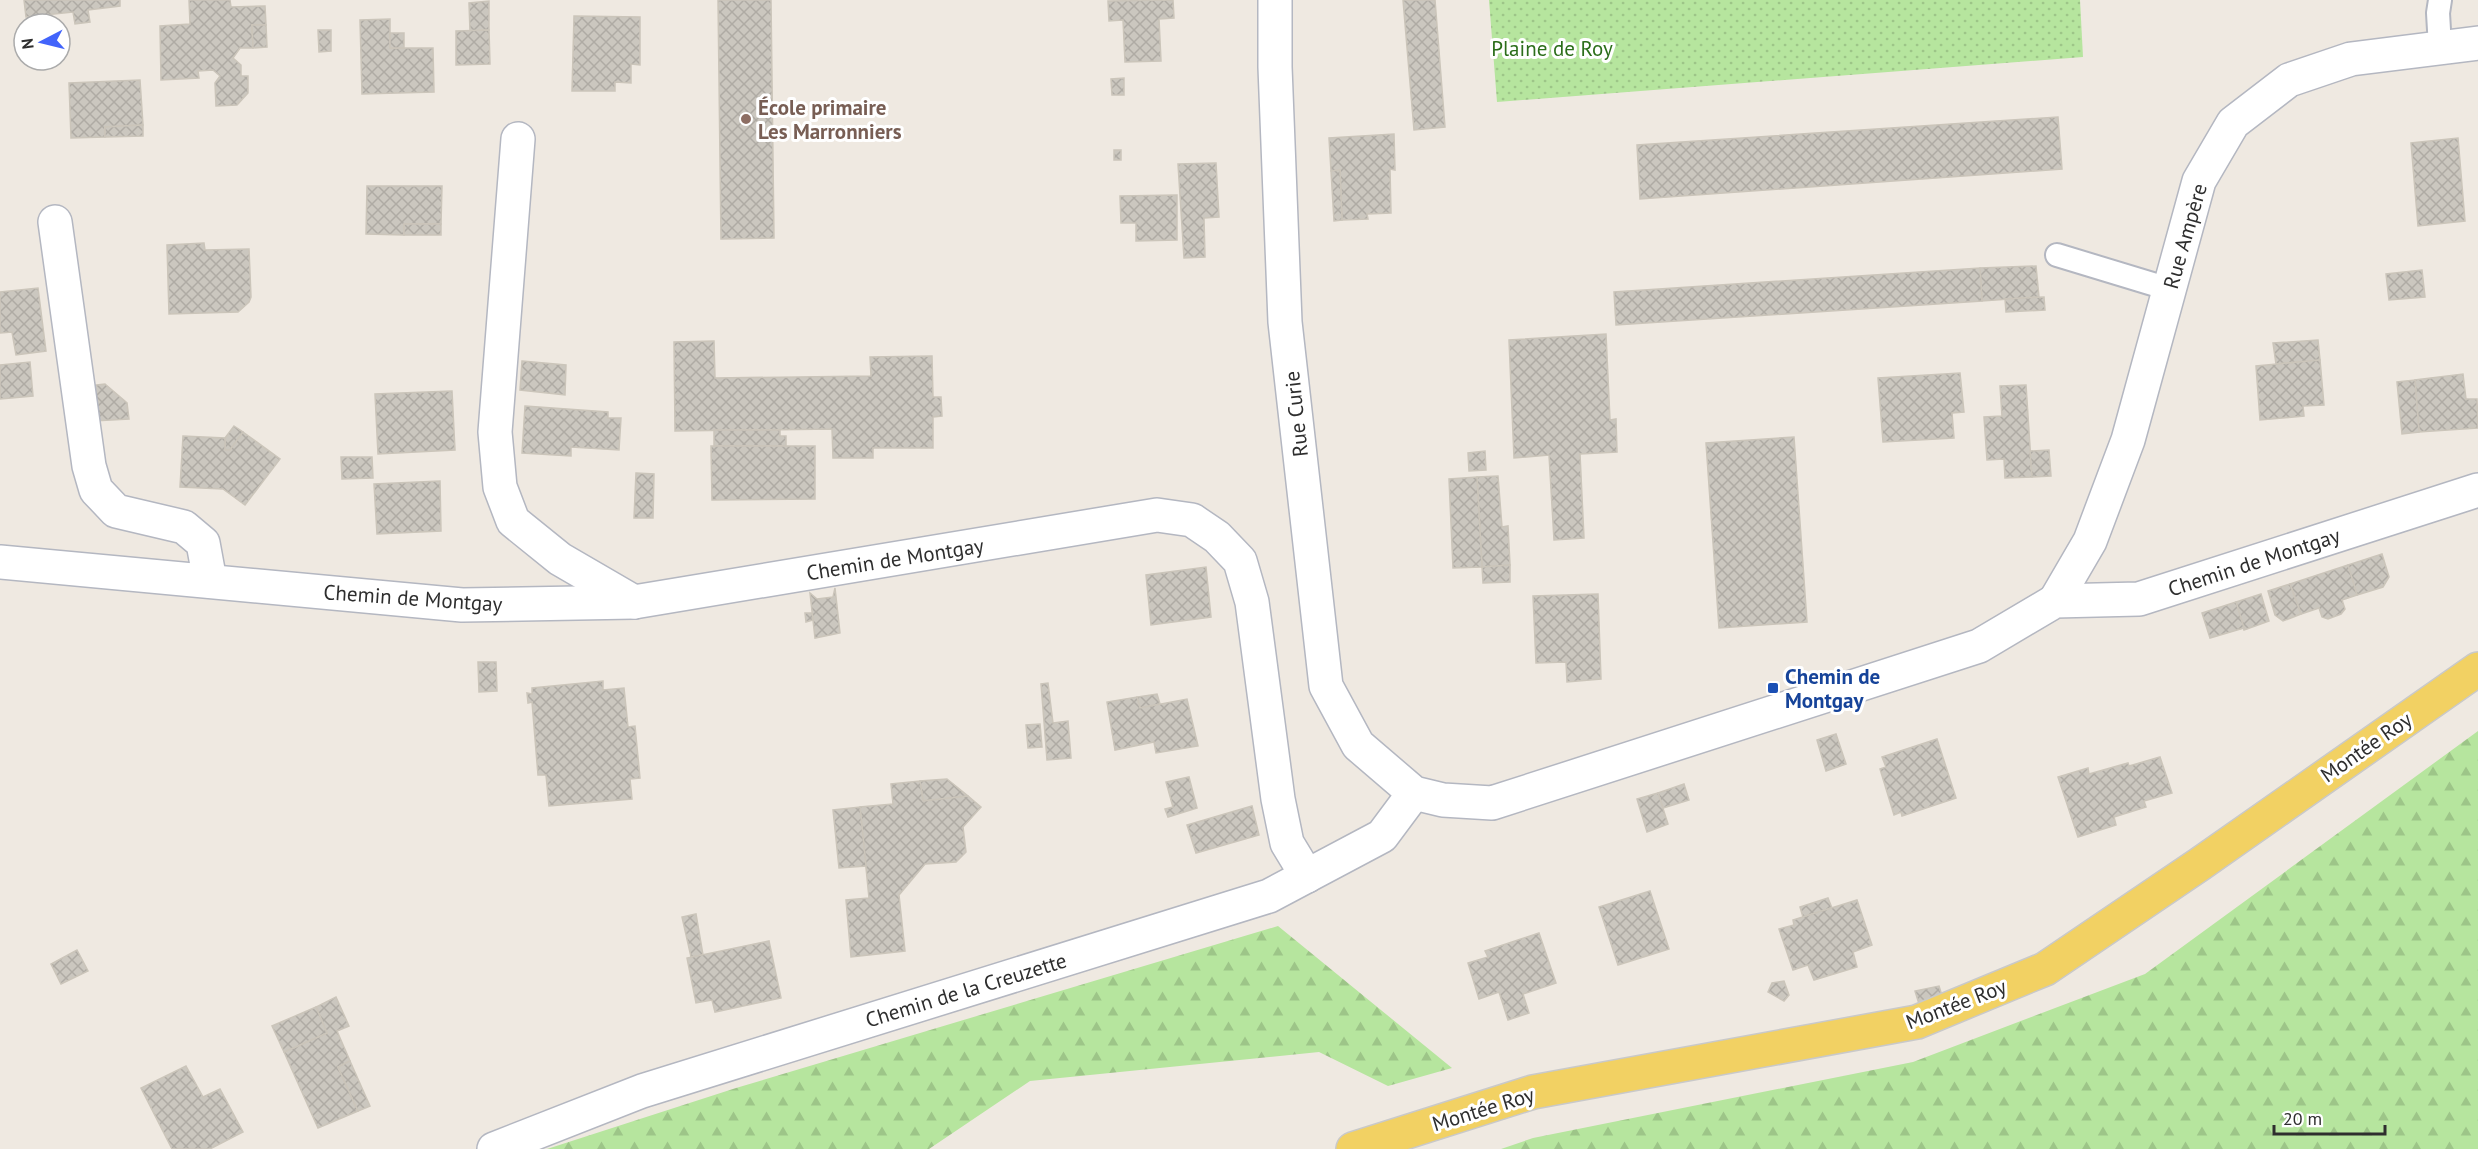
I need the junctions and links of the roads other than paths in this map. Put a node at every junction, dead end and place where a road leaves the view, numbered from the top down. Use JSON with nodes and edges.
{"nodes":[{"id":1,"x":1275,"y":0,"type":"edge"},
{"id":2,"x":2440,"y":0,"type":"edge"},
{"id":3,"x":2478,"y":43,"type":"edge"},
{"id":4,"x":2440,"y":46,"type":"junction"},
{"id":5,"x":518,"y":139,"type":"dead end"},
{"id":6,"x":55,"y":222,"type":"dead end"},
{"id":7,"x":2057,"y":255,"type":"dead end"},
{"id":8,"x":2169,"y":289,"type":"junction"},
{"id":9,"x":2478,"y":490,"type":"edge"},
{"id":10,"x":0,"y":562,"type":"edge"},
{"id":11,"x":210,"y":581,"type":"junction"},
{"id":12,"x":2055,"y":601,"type":"junction"},
{"id":13,"x":634,"y":602,"type":"junction"},
{"id":14,"x":2478,"y":669,"type":"edge"},
{"id":15,"x":1414,"y":793,"type":"junction"},
{"id":16,"x":1306,"y":876,"type":"junction"},
{"id":17,"x":494,"y":1149,"type":"edge"},
{"id":18,"x":1353,"y":1149,"type":"edge"}],
"edges":[{"from":1,"to":15,"type":"street","name":"Rue Curie"},
{"from":2,"to":4,"type":"lane"},
{"from":3,"to":4,"type":"street","name":"Rue Ampère"},
{"from":4,"to":8,"type":"street","name":"Rue Ampère"},
{"from":5,"to":13,"type":"street"},
{"from":6,"to":11,"type":"street"},
{"from":7,"to":8,"type":"lane"},
{"from":8,"to":12,"type":"street","name":"Rue Ampère"},
{"from":9,"to":12,"type":"street","name":"Chemin de Montgay"},
{"from":10,"to":11,"type":"street","name":"Chemin de Montgay"},
{"from":11,"to":13,"type":"street","name":"Chemin de Montgay"},
{"from":12,"to":15,"type":"street","name":"Chemin de Montgay"},
{"from":13,"to":16,"type":"street","name":"Chemin de Montgay"},
{"from":14,"to":18,"type":"main road","name":"Montée Roy"},
{"from":15,"to":16,"type":"street","name":"Chemin de la Creuzette"},
{"from":16,"to":17,"type":"street","name":"Chemin de la Creuzette"}]}
